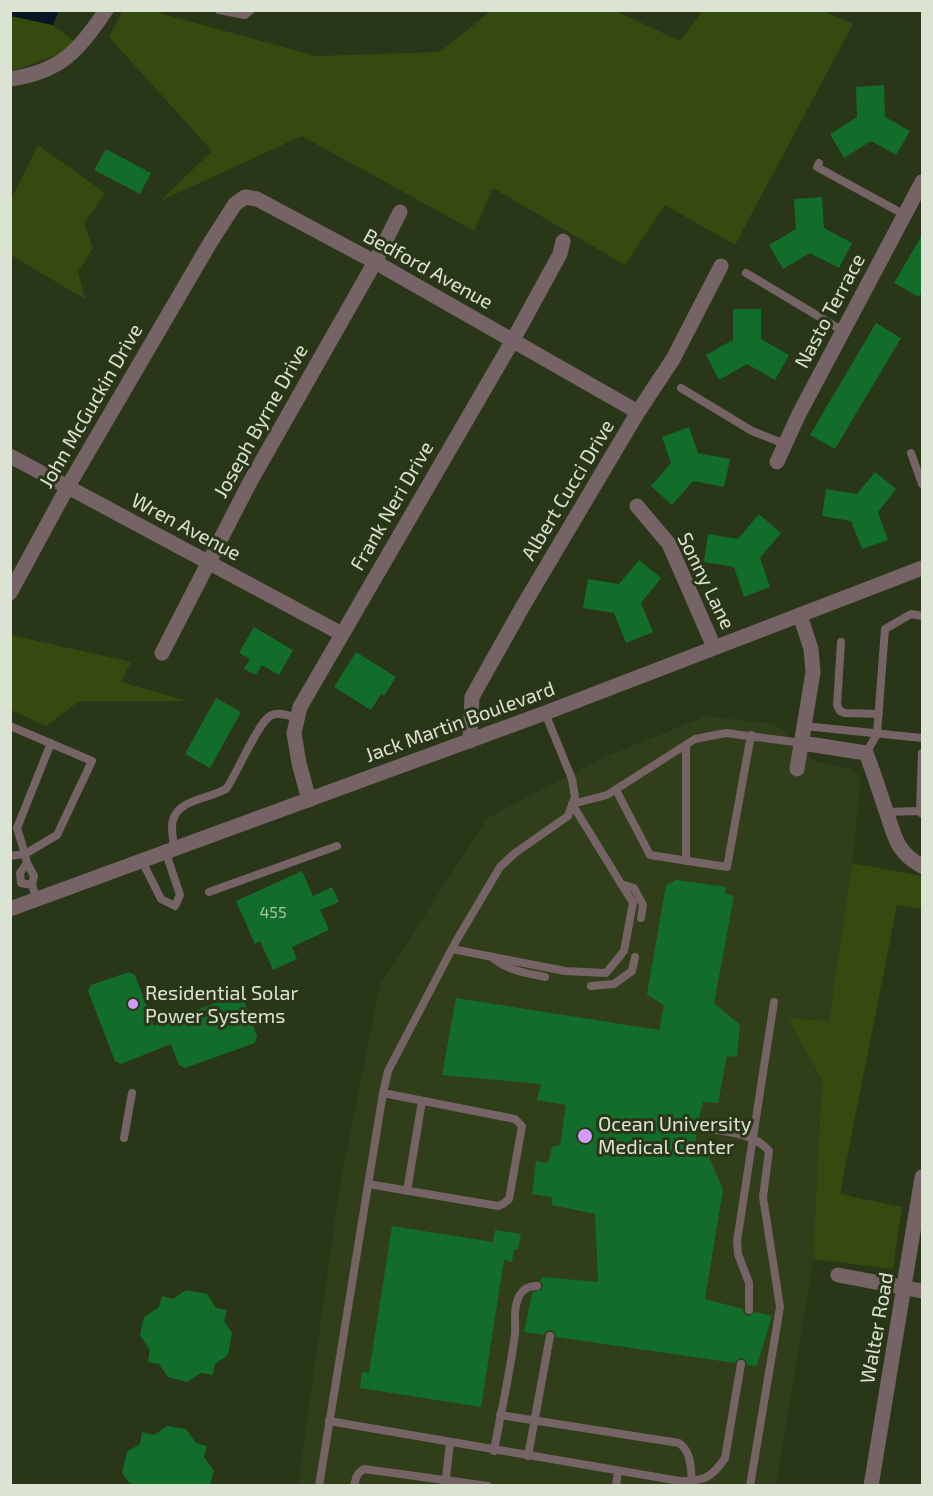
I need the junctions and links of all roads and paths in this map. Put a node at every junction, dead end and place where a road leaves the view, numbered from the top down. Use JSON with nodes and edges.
{"nodes":[{"id":1,"x":106,"y":10,"type":"edge"},
{"id":2,"x":219,"y":10,"type":"edge"},
{"id":3,"x":251,"y":10,"type":"edge"},
{"id":4,"x":10,"y":79,"type":"edge"},
{"id":5,"x":819,"y":163,"type":"dead end"},
{"id":6,"x":922,"y":182,"type":"edge"},
{"id":7,"x":400,"y":212,"type":"dead end"},
{"id":8,"x":904,"y":215,"type":"junction"},
{"id":9,"x":563,"y":241,"type":"dead end"},
{"id":10,"x":210,"y":243,"type":"joint"},
{"id":11,"x":375,"y":262,"type":"junction"},
{"id":12,"x":721,"y":266,"type":"dead end"},
{"id":13,"x":746,"y":273,"type":"dead end"},
{"id":14,"x":843,"y":331,"type":"junction"},
{"id":15,"x":513,"y":340,"type":"junction"},
{"id":16,"x":681,"y":388,"type":"dead end"},
{"id":17,"x":638,"y":412,"type":"junction"},
{"id":18,"x":785,"y":444,"type":"junction"},
{"id":19,"x":911,"y":453,"type":"dead end"},
{"id":20,"x":10,"y":456,"type":"edge"},
{"id":21,"x":777,"y":462,"type":"dead end"},
{"id":22,"x":922,"y":484,"type":"edge"},
{"id":23,"x":68,"y":488,"type":"junction"},
{"id":24,"x":637,"y":506,"type":"dead end"},
{"id":25,"x":209,"y":563,"type":"junction"},
{"id":26,"x":922,"y":568,"type":"edge"},
{"id":27,"x":10,"y":593,"type":"edge"},
{"id":28,"x":800,"y":615,"type":"junction"},
{"id":29,"x":922,"y":616,"type":"edge"},
{"id":30,"x":342,"y":634,"type":"junction"},
{"id":31,"x":841,"y":642,"type":"dead end"},
{"id":32,"x":714,"y":647,"type":"junction"},
{"id":33,"x":162,"y":653,"type":"dead end"},
{"id":34,"x":545,"y":713,"type":"junction"},
{"id":35,"x":879,"y":714,"type":"junction"},
{"id":36,"x":298,"y":718,"type":"junction"},
{"id":37,"x":10,"y":726,"type":"edge"},
{"id":38,"x":804,"y":726,"type":"junction"},
{"id":39,"x":877,"y":734,"type":"junction"},
{"id":40,"x":751,"y":735,"type":"junction"},
{"id":41,"x":922,"y":738,"type":"edge"},
{"id":42,"x":470,"y":741,"type":"junction"},
{"id":43,"x":51,"y":743,"type":"junction"},
{"id":44,"x":802,"y":743,"type":"junction"},
{"id":45,"x":686,"y":745,"type":"junction"},
{"id":46,"x":866,"y":753,"type":"junction"},
{"id":47,"x":922,"y":753,"type":"edge"},
{"id":48,"x":797,"y":769,"type":"dead end"},
{"id":49,"x":616,"y":790,"type":"junction"},
{"id":50,"x":309,"y":800,"type":"junction"},
{"id":51,"x":572,"y":804,"type":"junction"},
{"id":52,"x":887,"y":812,"type":"junction"},
{"id":53,"x":921,"y":813,"type":"edge"},
{"id":54,"x":337,"y":846,"type":"dead end"},
{"id":55,"x":170,"y":851,"type":"junction"},
{"id":56,"x":10,"y":856,"type":"edge"},
{"id":57,"x":26,"y":858,"type":"junction"},
{"id":58,"x":142,"y":861,"type":"junction"},
{"id":59,"x":686,"y":861,"type":"junction"},
{"id":60,"x":922,"y":866,"type":"edge"},
{"id":61,"x":621,"y":884,"type":"junction"},
{"id":62,"x":209,"y":892,"type":"dead end"},
{"id":63,"x":34,"y":893,"type":"junction"},
{"id":64,"x":10,"y":909,"type":"edge"},
{"id":65,"x":641,"y":918,"type":"dead end"},
{"id":66,"x":452,"y":948,"type":"junction"},
{"id":67,"x":492,"y":957,"type":"junction"},
{"id":68,"x":634,"y":957,"type":"dead end"},
{"id":69,"x":545,"y":977,"type":"dead end"},
{"id":70,"x":591,"y":986,"type":"dead end"},
{"id":71,"x":774,"y":1002,"type":"dead end"},
{"id":72,"x":132,"y":1093,"type":"dead end"},
{"id":73,"x":382,"y":1093,"type":"junction"},
{"id":74,"x":422,"y":1101,"type":"junction"},
{"id":75,"x":703,"y":1128,"type":"dead end"},
{"id":76,"x":752,"y":1137,"type":"junction"},
{"id":77,"x":124,"y":1138,"type":"dead end"},
{"id":78,"x":922,"y":1177,"type":"edge"},
{"id":79,"x":368,"y":1184,"type":"junction"},
{"id":80,"x":407,"y":1191,"type":"junction"},
{"id":81,"x":838,"y":1275,"type":"dead end"},
{"id":82,"x":537,"y":1286,"type":"dead end"},
{"id":83,"x":905,"y":1288,"type":"junction"},
{"id":84,"x":922,"y":1291,"type":"edge"},
{"id":85,"x":749,"y":1310,"type":"dead end"},
{"id":86,"x":550,"y":1336,"type":"dead end"},
{"id":87,"x":741,"y":1364,"type":"dead end"},
{"id":88,"x":500,"y":1415,"type":"junction"},
{"id":89,"x":534,"y":1420,"type":"junction"},
{"id":90,"x":329,"y":1421,"type":"junction"},
{"id":91,"x":450,"y":1443,"type":"junction"},
{"id":92,"x":494,"y":1450,"type":"junction"},
{"id":93,"x":528,"y":1456,"type":"junction"},
{"id":94,"x":618,"y":1471,"type":"junction"},
{"id":95,"x":445,"y":1482,"type":"edge"},
{"id":96,"x":692,"y":1483,"type":"edge"},
{"id":97,"x":319,"y":1485,"type":"edge"},
{"id":98,"x":354,"y":1485,"type":"edge"},
{"id":99,"x":488,"y":1485,"type":"edge"},
{"id":100,"x":616,"y":1485,"type":"edge"},
{"id":101,"x":750,"y":1485,"type":"edge"},
{"id":102,"x":871,"y":1485,"type":"edge"}],
"edges":[{"from":1,"to":4,"type":"street"},
{"from":2,"to":3,"type":"lane"},
{"from":5,"to":8,"type":"lane"},
{"from":6,"to":8,"type":"street","name":"Nasto Terrace"},
{"from":7,"to":11,"type":"street","name":"Joseph Byrne Drive"},
{"from":8,"to":14,"type":"street","name":"Nasto Terrace"},
{"from":9,"to":15,"type":"street","name":"Frank Neri Drive"},
{"from":10,"to":11,"type":"street","name":"Bedford Avenue"},
{"from":10,"to":23,"type":"street","name":"John McGuckin Drive"},
{"from":11,"to":15,"type":"street","name":"Bedford Avenue"},
{"from":11,"to":25,"type":"street","name":"Joseph Byrne Drive"},
{"from":12,"to":17,"type":"street","name":"Albert Cucci Drive"},
{"from":13,"to":14,"type":"lane"},
{"from":14,"to":18,"type":"street","name":"Nasto Terrace"},
{"from":15,"to":17,"type":"street","name":"Bedford Avenue"},
{"from":15,"to":30,"type":"street","name":"Frank Neri Drive"},
{"from":16,"to":18,"type":"lane"},
{"from":17,"to":42,"type":"street","name":"Albert Cucci Drive"},
{"from":18,"to":21,"type":"street","name":"Nasto Terrace"},
{"from":19,"to":22,"type":"lane"},
{"from":20,"to":23,"type":"street","name":"Wren Avenue"},
{"from":23,"to":25,"type":"street","name":"Wren Avenue"},
{"from":23,"to":27,"type":"street","name":"John McGuckin Drive"},
{"from":24,"to":32,"type":"street","name":"Sonny Lane"},
{"from":25,"to":30,"type":"street","name":"Wren Avenue"},
{"from":25,"to":33,"type":"street","name":"Joseph Byrne Drive"},
{"from":26,"to":28,"type":"street","name":"Jack Martin Boulevard"},
{"from":28,"to":32,"type":"street","name":"Jack Martin Boulevard"},
{"from":28,"to":38,"type":"street"},
{"from":29,"to":35,"type":"lane"},
{"from":30,"to":36,"type":"street","name":"Frank Neri Drive"},
{"from":31,"to":35,"type":"lane"},
{"from":32,"to":34,"type":"street","name":"Jack Martin Boulevard"},
{"from":34,"to":42,"type":"street","name":"Jack Martin Boulevard"},
{"from":34,"to":51,"type":"lane"},
{"from":35,"to":39,"type":"lane"},
{"from":36,"to":50,"type":"street","name":"Frank Neri Drive"},
{"from":36,"to":55,"type":"lane"},
{"from":37,"to":43,"type":"lane"},
{"from":38,"to":39,"type":"lane"},
{"from":38,"to":44,"type":"street"},
{"from":39,"to":41,"type":"lane"},
{"from":39,"to":46,"type":"lane"},
{"from":40,"to":44,"type":"lane"},
{"from":40,"to":45,"type":"lane"},
{"from":40,"to":59,"type":"lane"},
{"from":42,"to":50,"type":"street","name":"Jack Martin Boulevard"},
{"from":43,"to":57,"type":"lane"},
{"from":43,"to":57,"type":"lane"},
{"from":44,"to":46,"type":"street"},
{"from":44,"to":48,"type":"street"},
{"from":45,"to":49,"type":"lane"},
{"from":45,"to":59,"type":"lane"},
{"from":46,"to":52,"type":"street"},
{"from":47,"to":53,"type":"lane"},
{"from":49,"to":51,"type":"lane"},
{"from":49,"to":59,"type":"lane"},
{"from":50,"to":55,"type":"street","name":"Jack Martin Boulevard"},
{"from":51,"to":61,"type":"lane"},
{"from":51,"to":66,"type":"lane"},
{"from":52,"to":53,"type":"lane"},
{"from":52,"to":60,"type":"street"},
{"from":54,"to":62,"type":"lane"},
{"from":55,"to":58,"type":"street","name":"Jack Martin Boulevard"},
{"from":55,"to":58,"type":"lane"},
{"from":56,"to":57,"type":"lane"},
{"from":57,"to":63,"type":"lane"},
{"from":58,"to":63,"type":"street","name":"Jack Martin Boulevard"},
{"from":61,"to":65,"type":"lane"},
{"from":61,"to":67,"type":"lane"},
{"from":63,"to":64,"type":"street","name":"Jack Martin Boulevard"},
{"from":66,"to":67,"type":"lane"},
{"from":66,"to":73,"type":"lane"},
{"from":67,"to":69,"type":"lane"},
{"from":68,"to":70,"type":"lane"},
{"from":71,"to":76,"type":"lane"},
{"from":72,"to":77,"type":"lane"},
{"from":73,"to":74,"type":"lane"},
{"from":73,"to":79,"type":"lane"},
{"from":74,"to":80,"type":"lane"},
{"from":74,"to":80,"type":"lane"},
{"from":75,"to":76,"type":"lane"},
{"from":76,"to":85,"type":"lane"},
{"from":76,"to":101,"type":"lane"},
{"from":78,"to":83,"type":"street","name":"Walter Road"},
{"from":79,"to":80,"type":"lane"},
{"from":79,"to":90,"type":"lane"},
{"from":81,"to":83,"type":"street"},
{"from":82,"to":88,"type":"lane"},
{"from":83,"to":84,"type":"street"},
{"from":83,"to":102,"type":"street","name":"Walter Road"},
{"from":86,"to":89,"type":"lane"},
{"from":87,"to":96,"type":"lane"},
{"from":88,"to":89,"type":"lane"},
{"from":88,"to":92,"type":"lane"},
{"from":89,"to":93,"type":"lane"},
{"from":89,"to":96,"type":"lane"},
{"from":90,"to":91,"type":"lane"},
{"from":90,"to":97,"type":"lane"},
{"from":91,"to":92,"type":"lane"},
{"from":91,"to":95,"type":"lane"},
{"from":92,"to":93,"type":"lane"},
{"from":93,"to":94,"type":"lane"},
{"from":94,"to":96,"type":"lane"},
{"from":94,"to":100,"type":"lane"},
{"from":95,"to":98,"type":"lane"},
{"from":95,"to":99,"type":"lane"}]}
